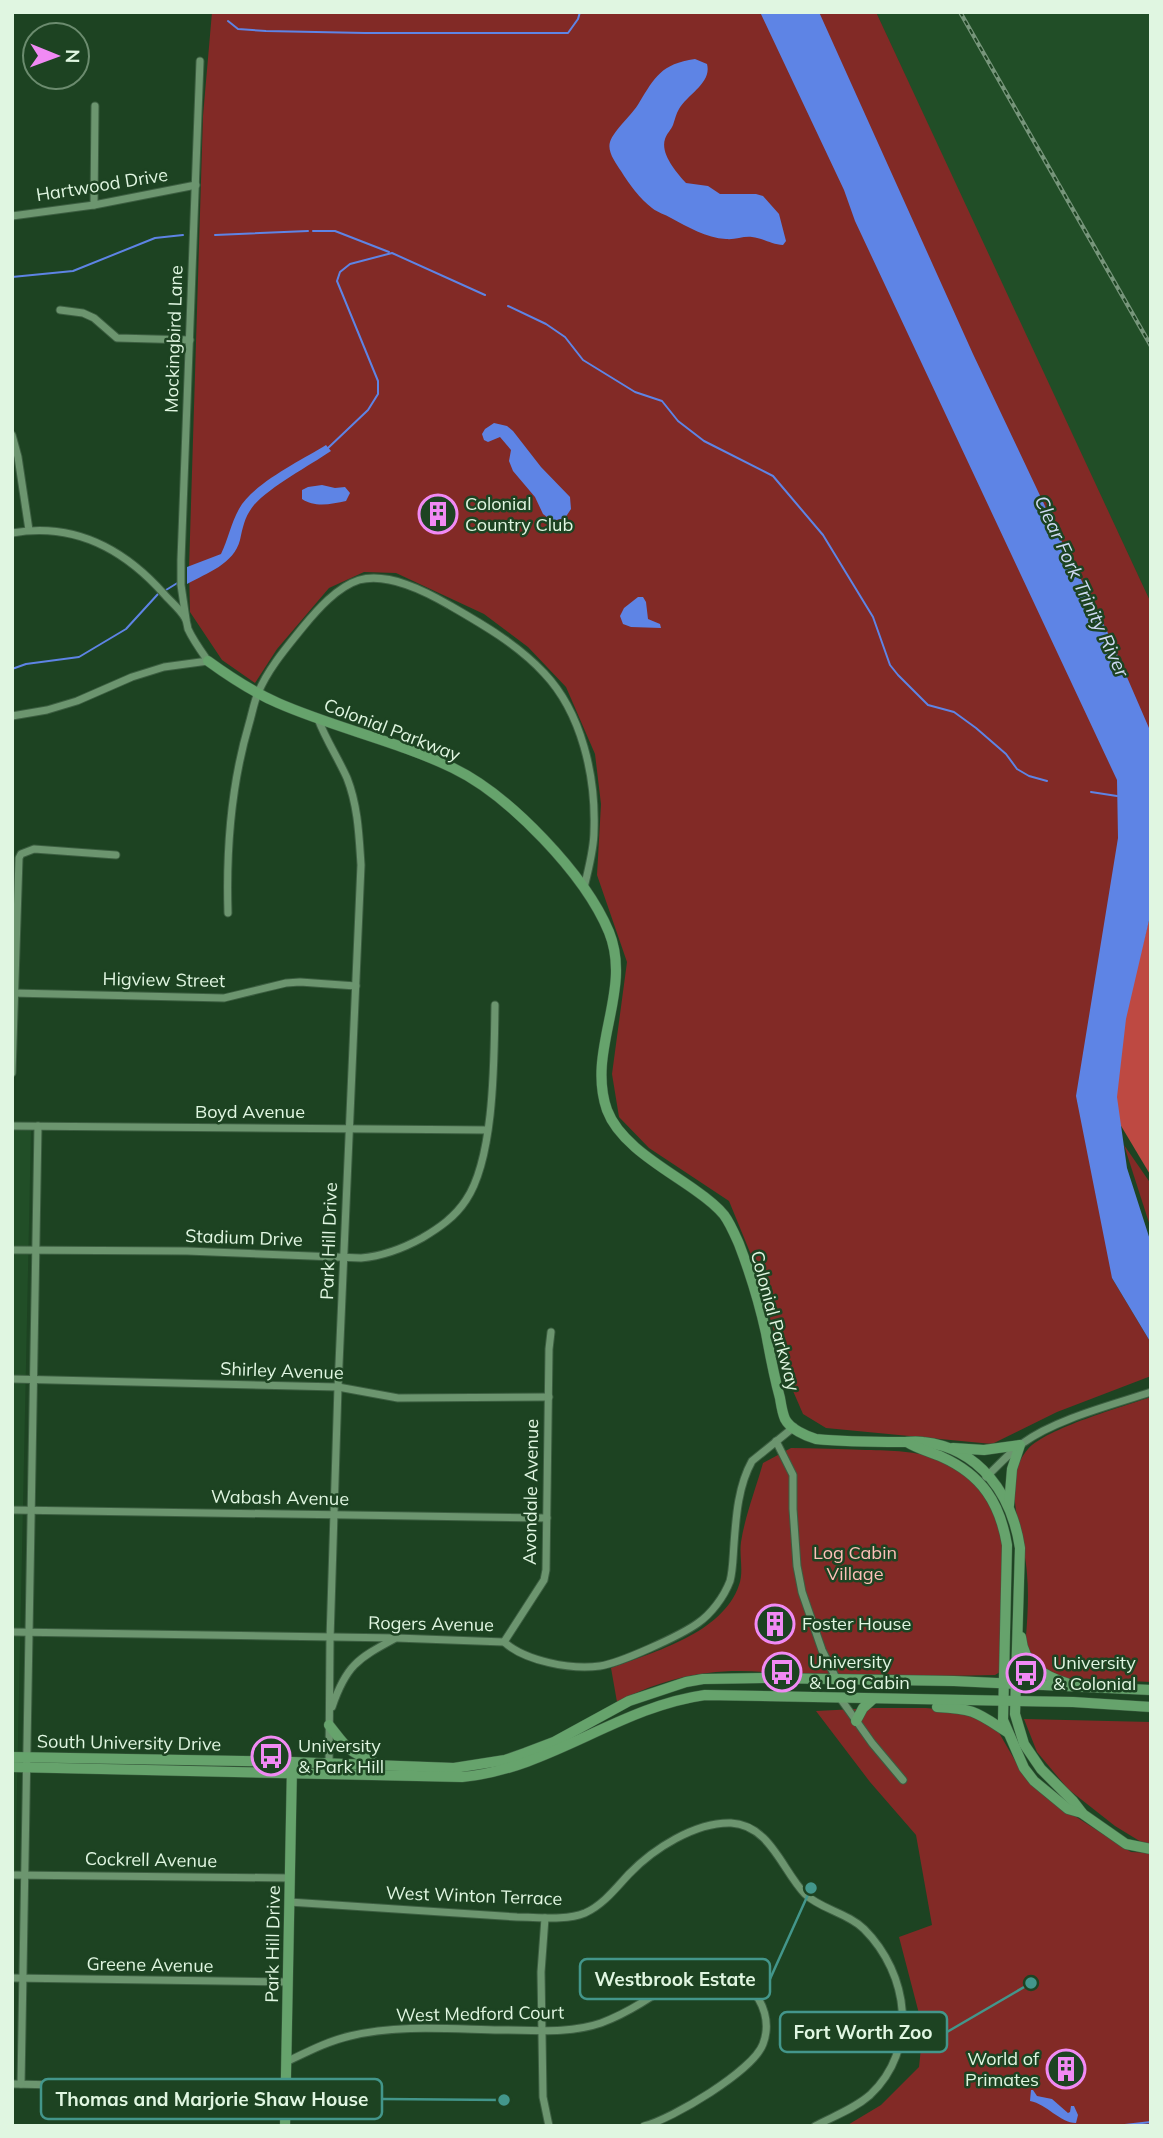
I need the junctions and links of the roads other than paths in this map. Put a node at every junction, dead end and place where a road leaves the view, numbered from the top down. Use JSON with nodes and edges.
{"nodes":[{"id":1,"x":200,"y":61,"type":"dead end"},
{"id":2,"x":95,"y":106,"type":"dead end"},
{"id":3,"x":196,"y":185,"type":"junction"},
{"id":4,"x":94,"y":205,"type":"junction"},
{"id":5,"x":12,"y":216,"type":"edge"},
{"id":6,"x":60,"y":310,"type":"dead end"},
{"id":7,"x":190,"y":340,"type":"junction"},
{"id":8,"x":12,"y":435,"type":"edge"},
{"id":9,"x":29,"y":530,"type":"junction"},
{"id":10,"x":12,"y":533,"type":"edge"},
{"id":11,"x":186,"y":619,"type":"junction"},
{"id":12,"x":208,"y":661,"type":"junction"},
{"id":13,"x":257,"y":693,"type":"junction"},
{"id":14,"x":12,"y":716,"type":"edge"},
{"id":15,"x":318,"y":719,"type":"junction"},
{"id":16,"x":116,"y":855,"type":"dead end"},
{"id":17,"x":584,"y":889,"type":"junction"},
{"id":18,"x":228,"y":913,"type":"dead end"},
{"id":19,"x":356,"y":986,"type":"junction"},
{"id":20,"x":14,"y":993,"type":"edge"},
{"id":21,"x":495,"y":1005,"type":"dead end"},
{"id":22,"x":12,"y":1073,"type":"edge"},
{"id":23,"x":12,"y":1126,"type":"edge"},
{"id":24,"x":38,"y":1126,"type":"junction"},
{"id":25,"x":349,"y":1128,"type":"junction"},
{"id":26,"x":487,"y":1130,"type":"junction"},
{"id":27,"x":12,"y":1250,"type":"edge"},
{"id":28,"x":36,"y":1250,"type":"junction"},
{"id":29,"x":344,"y":1257,"type":"junction"},
{"id":30,"x":551,"y":1332,"type":"dead end"},
{"id":31,"x":12,"y":1378,"type":"edge"},
{"id":32,"x":33,"y":1379,"type":"junction"},
{"id":33,"x":338,"y":1387,"type":"junction"},
{"id":34,"x":1151,"y":1392,"type":"edge"},
{"id":35,"x":549,"y":1397,"type":"junction"},
{"id":36,"x":794,"y":1427,"type":"junction"},
{"id":37,"x":776,"y":1441,"type":"junction"},
{"id":38,"x":907,"y":1442,"type":"junction"},
{"id":39,"x":1020,"y":1445,"type":"junction"},
{"id":40,"x":946,"y":1447,"type":"junction"},
{"id":41,"x":989,"y":1474,"type":"junction"},
{"id":42,"x":979,"y":1482,"type":"junction"},
{"id":43,"x":1009,"y":1507,"type":"junction"},
{"id":44,"x":12,"y":1510,"type":"edge"},
{"id":45,"x":31,"y":1510,"type":"junction"},
{"id":46,"x":334,"y":1515,"type":"junction"},
{"id":47,"x":547,"y":1518,"type":"junction"},
{"id":48,"x":1018,"y":1611,"type":"junction"},
{"id":49,"x":12,"y":1632,"type":"edge"},
{"id":50,"x":29,"y":1633,"type":"junction"},
{"id":51,"x":396,"y":1638,"type":"junction"},
{"id":52,"x":330,"y":1639,"type":"junction"},
{"id":53,"x":504,"y":1642,"type":"junction"},
{"id":54,"x":837,"y":1680,"type":"junction"},
{"id":55,"x":1004,"y":1684,"type":"junction"},
{"id":56,"x":1016,"y":1685,"type":"junction"},
{"id":57,"x":1079,"y":1688,"type":"junction"},
{"id":58,"x":1151,"y":1690,"type":"edge"},
{"id":59,"x":840,"y":1698,"type":"junction"},
{"id":60,"x":873,"y":1699,"type":"junction"},
{"id":61,"x":895,"y":1699,"type":"junction"},
{"id":62,"x":1003,"y":1702,"type":"junction"},
{"id":63,"x":1016,"y":1702,"type":"junction"},
{"id":64,"x":1151,"y":1707,"type":"edge"},
{"id":65,"x":329,"y":1720,"type":"junction"},
{"id":66,"x":856,"y":1721,"type":"junction"},
{"id":67,"x":1007,"y":1732,"type":"junction"},
{"id":68,"x":12,"y":1757,"type":"edge"},
{"id":69,"x":26,"y":1762,"type":"junction"},
{"id":70,"x":381,"y":1765,"type":"junction"},
{"id":71,"x":12,"y":1767,"type":"edge"},
{"id":72,"x":292,"y":1767,"type":"junction"},
{"id":73,"x":329,"y":1768,"type":"junction"},
{"id":74,"x":903,"y":1780,"type":"dead end"},
{"id":75,"x":1083,"y":1814,"type":"junction"},
{"id":76,"x":1151,"y":1849,"type":"edge"},
{"id":77,"x":12,"y":1875,"type":"edge"},
{"id":78,"x":24,"y":1875,"type":"junction"},
{"id":79,"x":290,"y":1878,"type":"junction"},
{"id":80,"x":289,"y":1902,"type":"junction"},
{"id":81,"x":545,"y":1918,"type":"junction"},
{"id":82,"x":12,"y":1978,"type":"edge"},
{"id":83,"x":22,"y":1979,"type":"junction"},
{"id":84,"x":288,"y":1982,"type":"junction"},
{"id":85,"x":542,"y":2030,"type":"junction"},
{"id":86,"x":286,"y":2062,"type":"junction"},
{"id":87,"x":16,"y":2084,"type":"edge"},
{"id":88,"x":286,"y":2090,"type":"junction"},
{"id":89,"x":648,"y":2125,"type":"edge"},
{"id":90,"x":285,"y":2126,"type":"edge"},
{"id":91,"x":549,"y":2126,"type":"edge"},
{"id":92,"x":815,"y":2126,"type":"edge"}],
"edges":[{"from":1,"to":3,"type":"street","name":"Mockingbird Lane"},
{"from":2,"to":4,"type":"street"},
{"from":3,"to":4,"type":"street","name":"Hartwood Drive"},
{"from":3,"to":7,"type":"street","name":"Mockingbird Lane"},
{"from":4,"to":5,"type":"street","name":"Hartwood Drive"},
{"from":6,"to":7,"type":"street"},
{"from":7,"to":11,"type":"street","name":"Mockingbird Lane"},
{"from":8,"to":9,"type":"street"},
{"from":9,"to":10,"type":"street"},
{"from":9,"to":11,"type":"street"},
{"from":11,"to":12,"type":"street"},
{"from":12,"to":13,"type":"street","name":"Colonial Parkway"},
{"from":12,"to":14,"type":"street"},
{"from":13,"to":15,"type":"street","name":"Colonial Parkway"},
{"from":13,"to":17,"type":"street"},
{"from":13,"to":18,"type":"street"},
{"from":15,"to":17,"type":"street","name":"Colonial Parkway"},
{"from":15,"to":19,"type":"street","name":"Park Hill Drive"},
{"from":16,"to":20,"type":"street"},
{"from":17,"to":36,"type":"street","name":"Colonial Parkway"},
{"from":19,"to":20,"type":"street","name":"Higview Street"},
{"from":19,"to":25,"type":"street","name":"Park Hill Drive"},
{"from":20,"to":22,"type":"street"},
{"from":21,"to":26,"type":"street","name":"Stadium Drive"},
{"from":23,"to":24,"type":"street","name":"Boyd Avenue"},
{"from":24,"to":25,"type":"street","name":"Boyd Avenue"},
{"from":24,"to":28,"type":"street"},
{"from":25,"to":26,"type":"street","name":"Boyd Avenue"},
{"from":25,"to":29,"type":"street","name":"Park Hill Drive"},
{"from":26,"to":29,"type":"street","name":"Stadium Drive"},
{"from":27,"to":28,"type":"street","name":"Stadium Drive"},
{"from":28,"to":29,"type":"street","name":"Stadium Drive"},
{"from":28,"to":32,"type":"street"},
{"from":29,"to":33,"type":"street","name":"Park Hill Drive"},
{"from":30,"to":35,"type":"street","name":"Avondale Avenue"},
{"from":31,"to":32,"type":"street","name":"Shirley Avenue"},
{"from":32,"to":33,"type":"street","name":"Shirley Avenue"},
{"from":32,"to":45,"type":"street"},
{"from":33,"to":35,"type":"street","name":"Shirley Avenue"},
{"from":33,"to":46,"type":"street","name":"Park Hill Drive"},
{"from":34,"to":39,"type":"street"},
{"from":35,"to":47,"type":"street","name":"Avondale Avenue"},
{"from":36,"to":37,"type":"street","name":"Rogers Avenue"},
{"from":36,"to":38,"type":"street"},
{"from":37,"to":53,"type":"street","name":"Rogers Avenue"},
{"from":37,"to":54,"type":"street"},
{"from":38,"to":40,"type":"street"},
{"from":38,"to":42,"type":"street"},
{"from":39,"to":40,"type":"street"},
{"from":39,"to":41,"type":"street"},
{"from":39,"to":43,"type":"street"},
{"from":40,"to":41,"type":"street"},
{"from":41,"to":42,"type":"street"},
{"from":41,"to":43,"type":"street"},
{"from":42,"to":55,"type":"street"},
{"from":43,"to":48,"type":"street"},
{"from":44,"to":45,"type":"street","name":"Wabash Avenue"},
{"from":45,"to":46,"type":"street","name":"Wabash Avenue"},
{"from":45,"to":50,"type":"street"},
{"from":46,"to":47,"type":"street","name":"Wabash Avenue"},
{"from":46,"to":52,"type":"street","name":"Park Hill Drive"},
{"from":47,"to":53,"type":"street","name":"Avondale Avenue"},
{"from":48,"to":56,"type":"street"},
{"from":48,"to":57,"type":"street"},
{"from":49,"to":50,"type":"street","name":"Rogers Avenue"},
{"from":50,"to":52,"type":"street","name":"Rogers Avenue"},
{"from":50,"to":69,"type":"street"},
{"from":51,"to":52,"type":"street","name":"Rogers Avenue"},
{"from":51,"to":53,"type":"street","name":"Rogers Avenue"},
{"from":51,"to":65,"type":"street"},
{"from":52,"to":65,"type":"street","name":"Park Hill Drive"},
{"from":54,"to":55,"type":"street","name":"South University Drive"},
{"from":54,"to":70,"type":"street","name":"South University Drive"},
{"from":55,"to":56,"type":"street","name":"South University Drive"},
{"from":55,"to":62,"type":"street"},
{"from":56,"to":57,"type":"street","name":"South University Drive"},
{"from":56,"to":63,"type":"street"},
{"from":57,"to":58,"type":"street","name":"South University Drive"},
{"from":59,"to":60,"type":"street","name":"South University Drive"},
{"from":59,"to":66,"type":"street"},
{"from":59,"to":73,"type":"street","name":"South University Drive"},
{"from":60,"to":61,"type":"street","name":"South University Drive"},
{"from":60,"to":66,"type":"street"},
{"from":61,"to":62,"type":"street","name":"South University Drive"},
{"from":61,"to":67,"type":"street"},
{"from":62,"to":63,"type":"street","name":"South University Drive"},
{"from":62,"to":67,"type":"street"},
{"from":63,"to":64,"type":"street","name":"South University Drive"},
{"from":63,"to":75,"type":"street"},
{"from":65,"to":70,"type":"street"},
{"from":65,"to":73,"type":"street","name":"Park Hill Drive"},
{"from":66,"to":74,"type":"street"},
{"from":67,"to":75,"type":"street"},
{"from":68,"to":69,"type":"street","name":"South University Drive"},
{"from":69,"to":71,"type":"street","name":"South University Drive"},
{"from":69,"to":72,"type":"street","name":"South University Drive"},
{"from":69,"to":78,"type":"street"},
{"from":70,"to":73,"type":"street","name":"South University Drive"},
{"from":72,"to":73,"type":"street","name":"South University Drive"},
{"from":72,"to":79,"type":"street","name":"Park Hill Drive"},
{"from":75,"to":76,"type":"street"},
{"from":77,"to":78,"type":"street","name":"Cockrell Avenue"},
{"from":78,"to":79,"type":"street","name":"Cockrell Avenue"},
{"from":78,"to":83,"type":"street"},
{"from":79,"to":80,"type":"street","name":"Park Hill Drive"},
{"from":80,"to":81,"type":"street","name":"West Winton Terrace"},
{"from":80,"to":84,"type":"street","name":"Park Hill Drive"},
{"from":81,"to":85,"type":"street"},
{"from":81,"to":92,"type":"street","name":"West Winton Terrace"},
{"from":82,"to":83,"type":"street","name":"Greene Avenue"},
{"from":83,"to":84,"type":"street","name":"Greene Avenue"},
{"from":83,"to":87,"type":"street"},
{"from":84,"to":86,"type":"street","name":"Park Hill Drive"},
{"from":85,"to":86,"type":"street","name":"West Medford Court"},
{"from":85,"to":89,"type":"street","name":"West Medford Court"},
{"from":85,"to":91,"type":"street"},
{"from":86,"to":88,"type":"street","name":"Park Hill Drive"},
{"from":87,"to":88,"type":"street"},
{"from":88,"to":90,"type":"street","name":"Park Hill Drive"}]}
